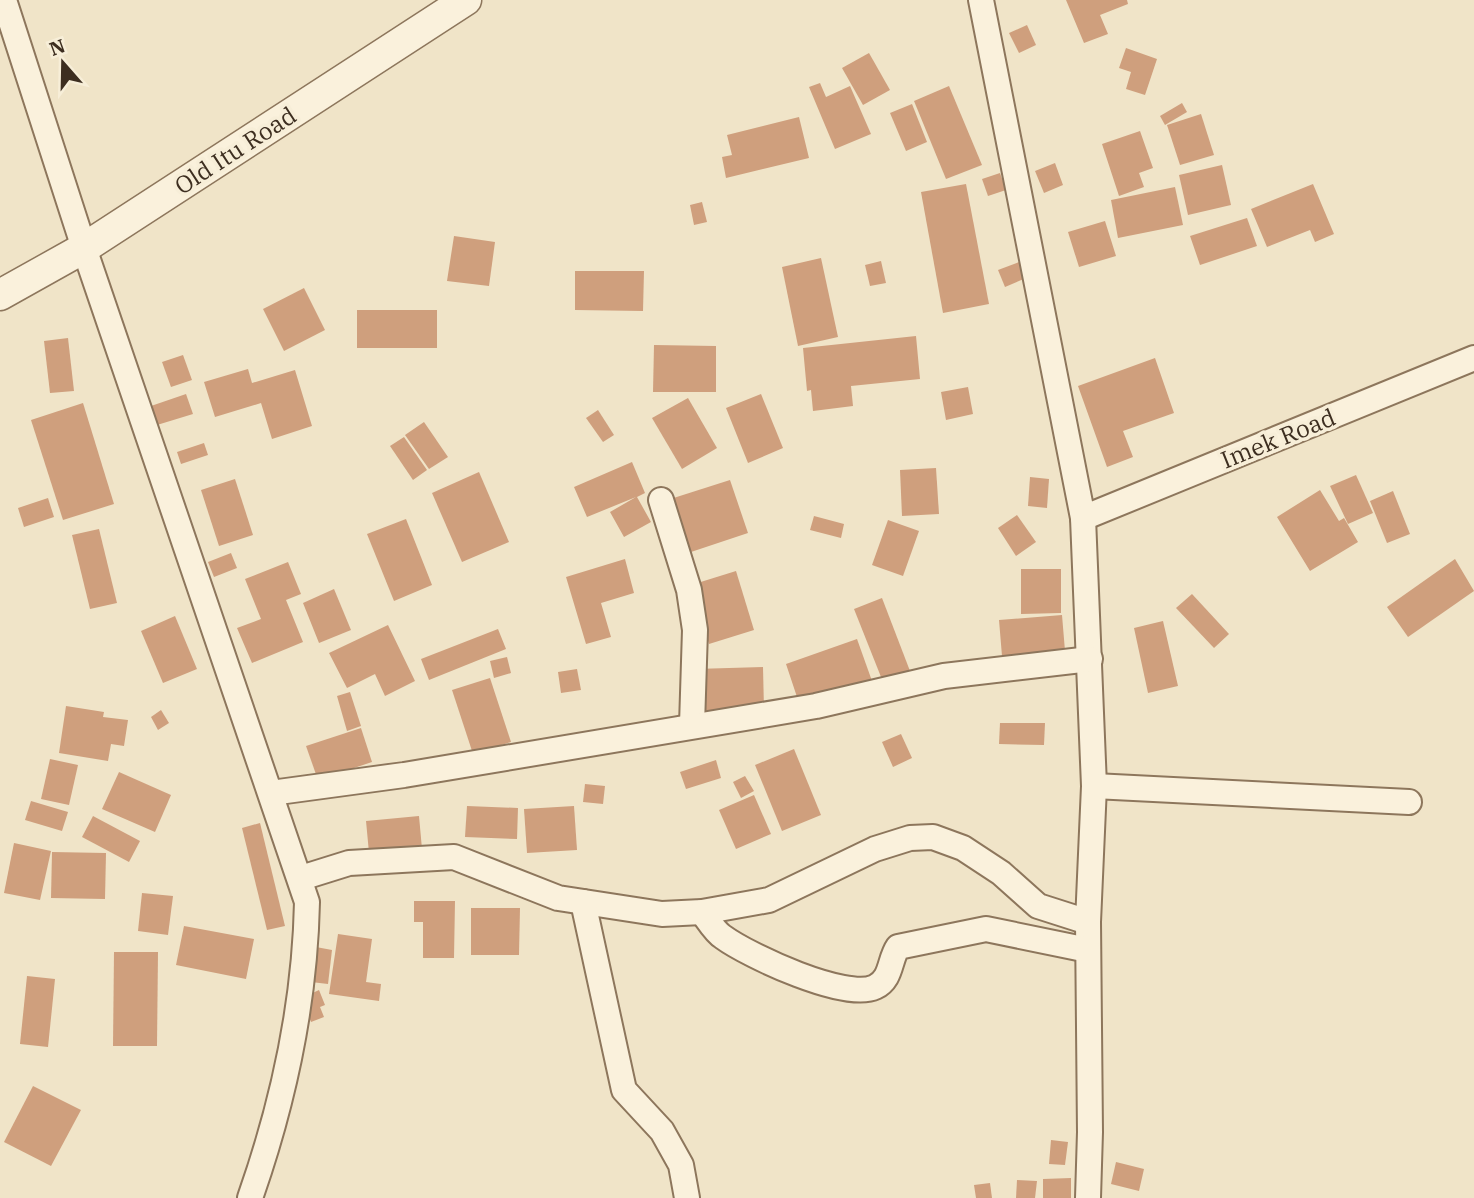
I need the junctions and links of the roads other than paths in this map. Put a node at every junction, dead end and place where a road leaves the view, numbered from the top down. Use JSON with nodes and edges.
{"nodes":[{"id":1,"x":4,"y":0,"type":"edge"},
{"id":2,"x":466,"y":0,"type":"edge"},
{"id":3,"x":981,"y":0,"type":"edge"},
{"id":4,"x":84,"y":248,"type":"junction"},
{"id":5,"x":0,"y":295,"type":"edge"},
{"id":6,"x":1474,"y":358,"type":"edge"},
{"id":7,"x":660,"y":500,"type":"dead end"},
{"id":8,"x":1083,"y":518,"type":"junction"},
{"id":9,"x":1090,"y":659,"type":"junction"},
{"id":10,"x":692,"y":725,"type":"junction"},
{"id":11,"x":1094,"y":786,"type":"junction"},
{"id":12,"x":271,"y":793,"type":"junction"},
{"id":13,"x":1409,"y":802,"type":"dead end"},
{"id":14,"x":301,"y":877,"type":"junction"},
{"id":15,"x":583,"y":902,"type":"junction"},
{"id":16,"x":702,"y":912,"type":"junction"},
{"id":17,"x":1088,"y":922,"type":"junction"},
{"id":18,"x":1088,"y":950,"type":"junction"},
{"id":19,"x":250,"y":1198,"type":"edge"},
{"id":20,"x":687,"y":1198,"type":"edge"},
{"id":21,"x":1088,"y":1198,"type":"edge"}],
"edges":[{"from":1,"to":4,"type":"street"},
{"from":2,"to":4,"type":"street","name":"Old Itu Road"},
{"from":3,"to":8,"type":"street"},
{"from":4,"to":5,"type":"street","name":"Old Itu Road"},
{"from":4,"to":12,"type":"street"},
{"from":6,"to":8,"type":"street","name":"Imek Road"},
{"from":7,"to":10,"type":"street"},
{"from":8,"to":9,"type":"street"},
{"from":9,"to":10,"type":"street"},
{"from":9,"to":11,"type":"street"},
{"from":10,"to":12,"type":"street"},
{"from":11,"to":13,"type":"street"},
{"from":11,"to":17,"type":"street"},
{"from":12,"to":14,"type":"street"},
{"from":14,"to":15,"type":"street"},
{"from":14,"to":19,"type":"street"},
{"from":15,"to":16,"type":"street"},
{"from":15,"to":20,"type":"street"},
{"from":16,"to":17,"type":"street"},
{"from":16,"to":18,"type":"street"},
{"from":17,"to":18,"type":"street"},
{"from":18,"to":21,"type":"street"}]}
